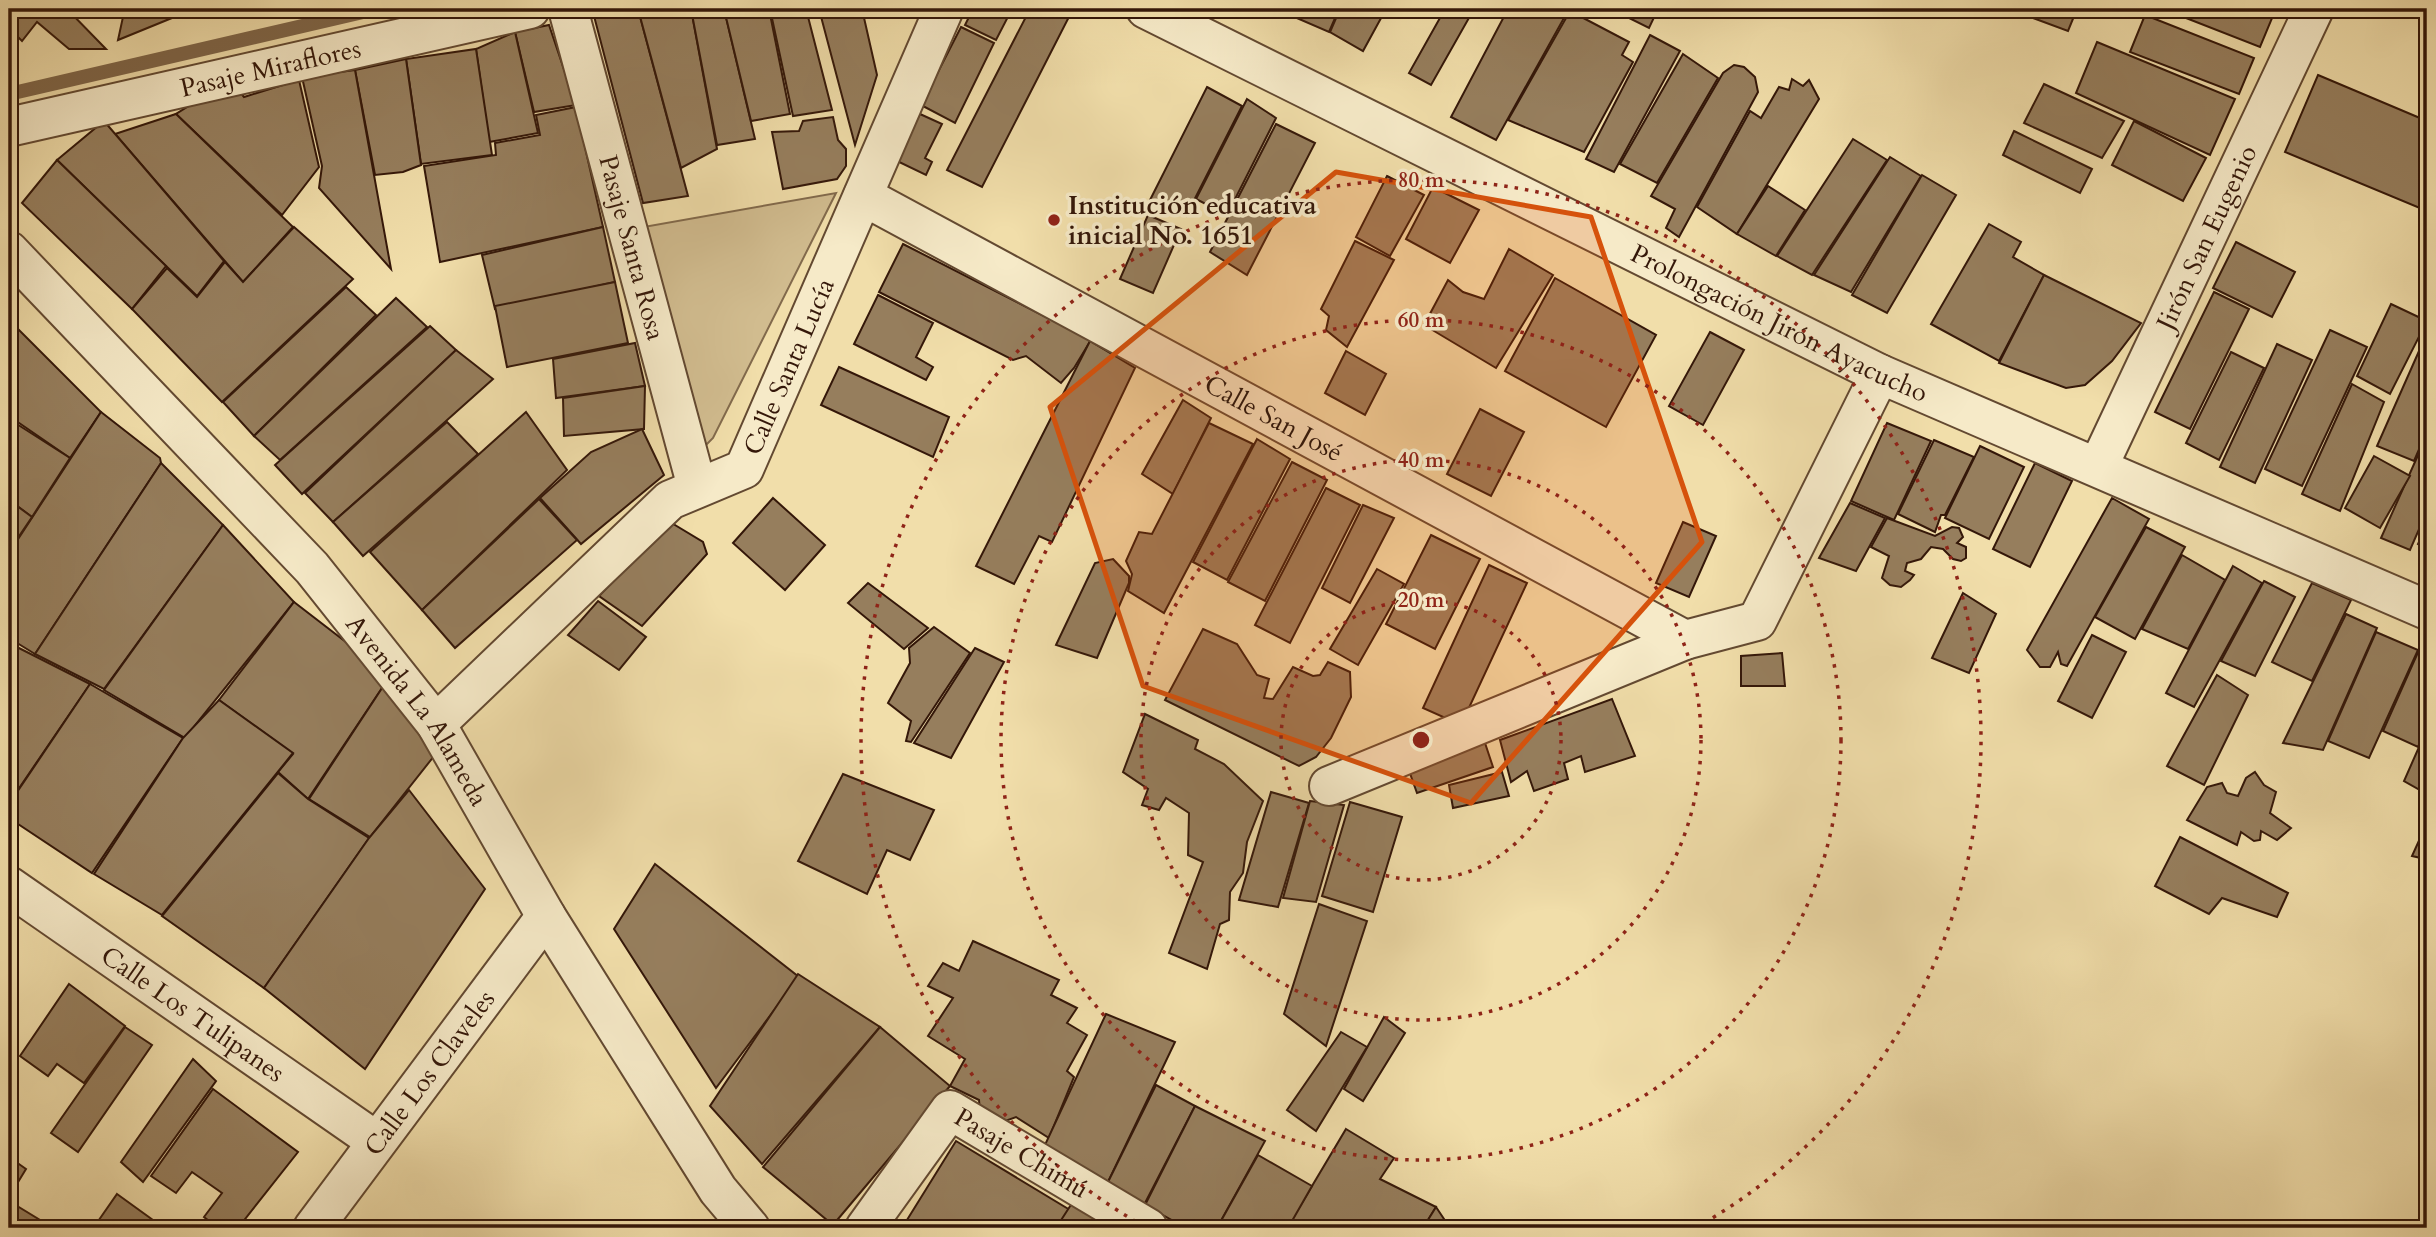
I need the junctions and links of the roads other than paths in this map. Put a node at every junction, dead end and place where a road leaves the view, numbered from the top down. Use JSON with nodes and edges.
{"nodes":[{"id":1,"x":530,"y":9,"type":"edge"},
{"id":2,"x":568,"y":9,"type":"edge"},
{"id":3,"x":944,"y":9,"type":"edge"},
{"id":4,"x":1146,"y":9,"type":"edge"},
{"id":5,"x":2314,"y":9,"type":"edge"},
{"id":6,"x":9,"y":127,"type":"edge"},
{"id":7,"x":863,"y":196,"type":"junction"},
{"id":8,"x":9,"y":251,"type":"edge"},
{"id":9,"x":1881,"y":374,"type":"junction"},
{"id":10,"x":2098,"y":467,"type":"junction"},
{"id":11,"x":697,"y":487,"type":"junction"},
{"id":12,"x":2427,"y":610,"type":"edge"},
{"id":13,"x":1685,"y":640,"type":"junction"},
{"id":14,"x":436,"y":724,"type":"junction"},
{"id":15,"x":1329,"y":786,"type":"dead end"},
{"id":16,"x":12,"y":897,"type":"edge"},
{"id":17,"x":546,"y":916,"type":"junction"},
{"id":18,"x":376,"y":1141,"type":"junction"},
{"id":19,"x":313,"y":1228,"type":"edge"},
{"id":20,"x":750,"y":1228,"type":"edge"},
{"id":21,"x":865,"y":1228,"type":"edge"},
{"id":22,"x":1148,"y":1228,"type":"edge"}],
"edges":[{"from":1,"to":6,"type":"street","name":"Pasaje Miraflores"},
{"from":2,"to":11,"type":"street","name":"Pasaje Santa Rosa"},
{"from":3,"to":7,"type":"street","name":"Calle Santa Lucía"},
{"from":4,"to":9,"type":"street","name":"Prolongación Jirón Ayacucho"},
{"from":5,"to":10,"type":"street","name":"Jirón San Eugenio"},
{"from":7,"to":11,"type":"street","name":"Calle Santa Lucía"},
{"from":7,"to":13,"type":"street","name":"Calle San José"},
{"from":8,"to":14,"type":"street","name":"Avenida La Alameda"},
{"from":9,"to":10,"type":"street","name":"Prolongación Jirón Ayacucho"},
{"from":9,"to":13,"type":"street"},
{"from":10,"to":12,"type":"street","name":"Prolongación Jirón Ayacucho"},
{"from":11,"to":14,"type":"street","name":"Calle Santa Lucía"},
{"from":13,"to":15,"type":"street"},
{"from":14,"to":17,"type":"street","name":"Avenida La Alameda"},
{"from":16,"to":18,"type":"street","name":"Calle Los Tulipanes"},
{"from":17,"to":18,"type":"street","name":"Calle Los Claveles"},
{"from":17,"to":20,"type":"street","name":"Avenida La Alameda"},
{"from":18,"to":19,"type":"street","name":"Calle Los Claveles"},
{"from":21,"to":22,"type":"street","name":"Pasaje Chimú"}]}
